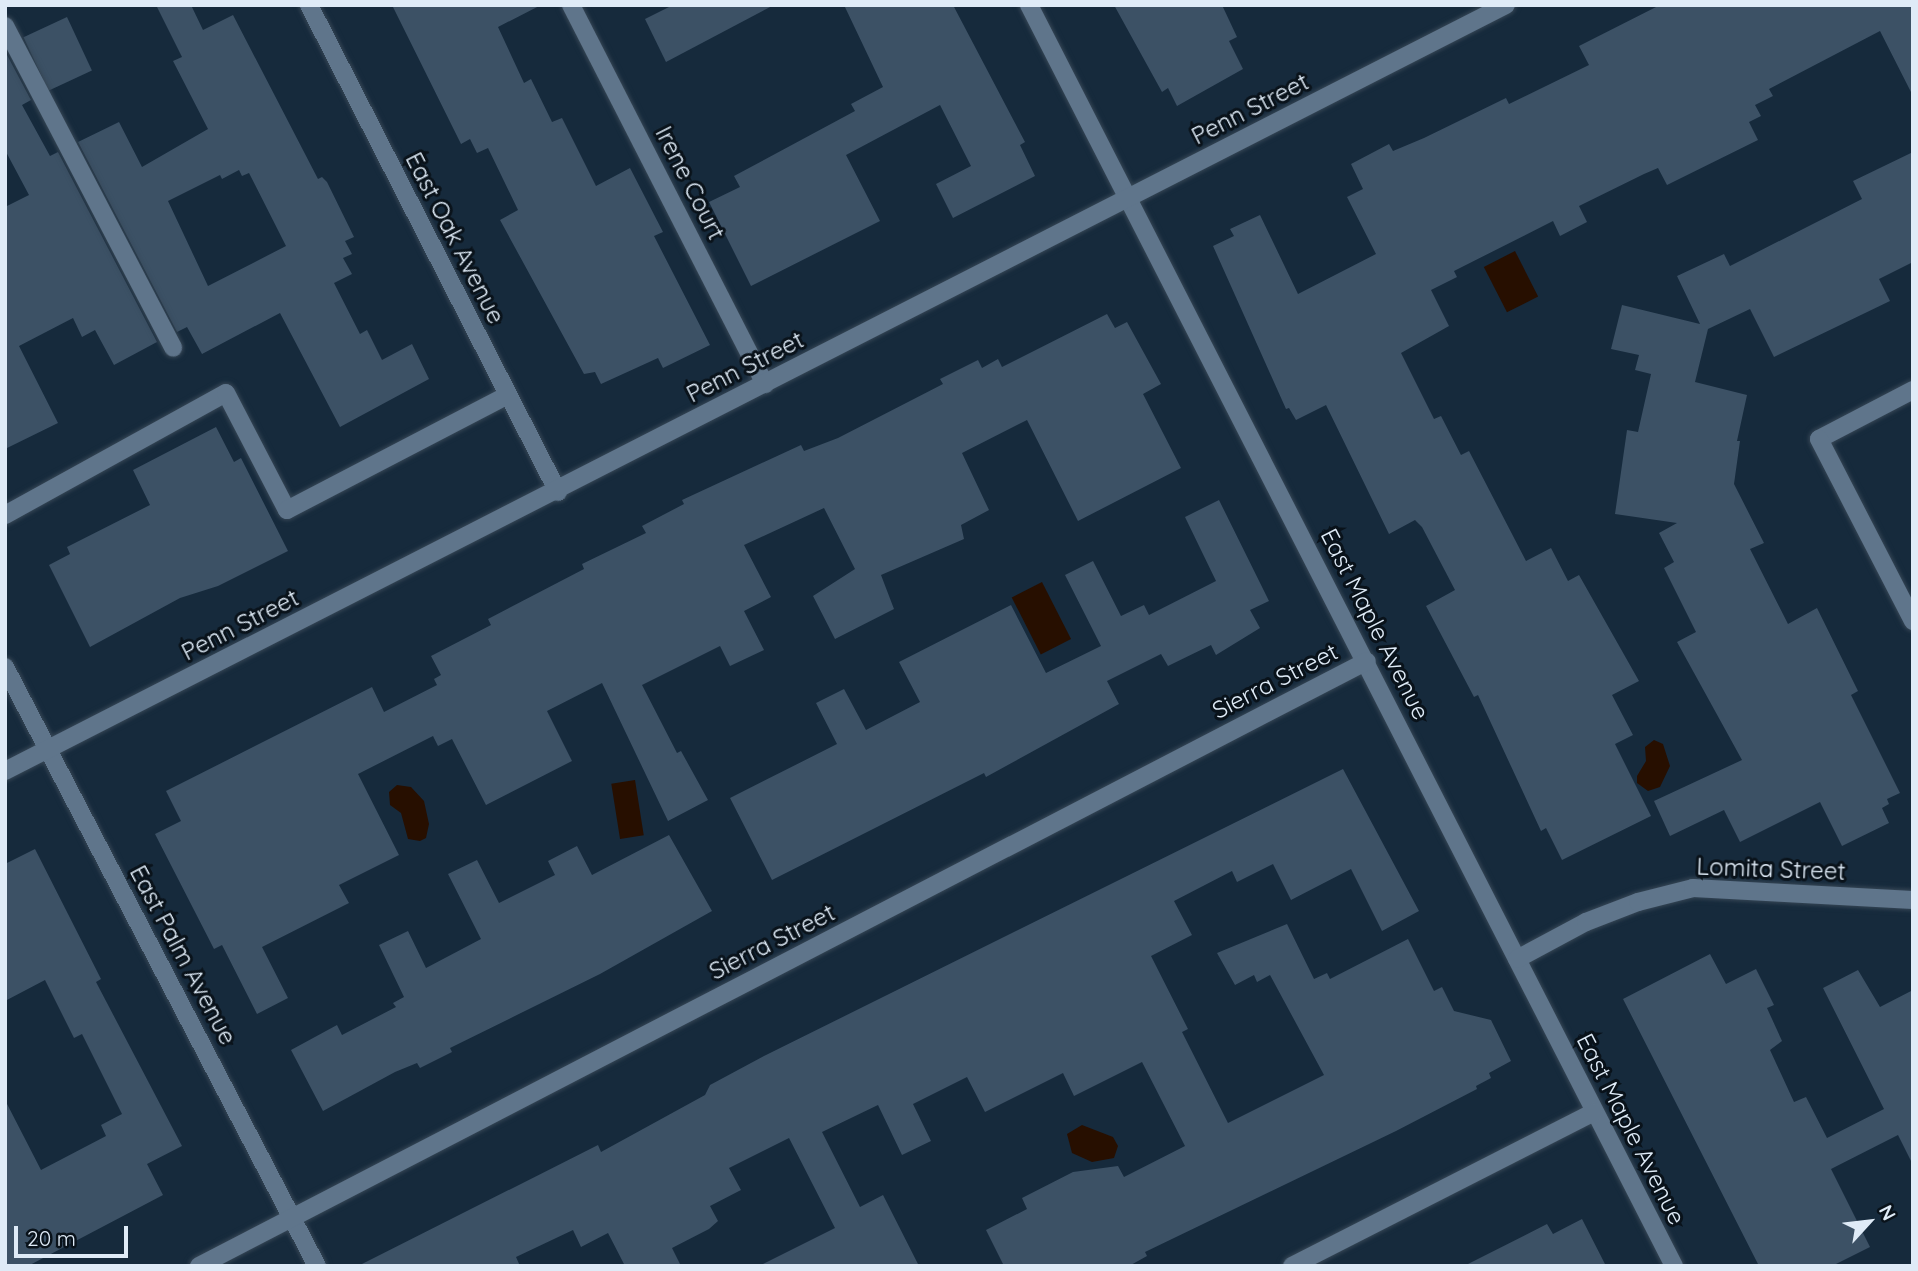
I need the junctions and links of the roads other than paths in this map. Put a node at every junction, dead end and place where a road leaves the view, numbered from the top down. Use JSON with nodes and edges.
{"nodes":[{"id":1,"x":309,"y":5,"type":"edge"},
{"id":2,"x":571,"y":5,"type":"edge"},
{"id":3,"x":1030,"y":5,"type":"edge"},
{"id":4,"x":1506,"y":5,"type":"edge"},
{"id":5,"x":5,"y":26,"type":"edge"},
{"id":6,"x":1129,"y":199,"type":"junction"},
{"id":7,"x":173,"y":348,"type":"dead end"},
{"id":8,"x":765,"y":384,"type":"junction"},
{"id":9,"x":1913,"y":390,"type":"edge"},
{"id":10,"x":508,"y":395,"type":"junction"},
{"id":11,"x":558,"y":492,"type":"junction"},
{"id":12,"x":5,"y":515,"type":"edge"},
{"id":13,"x":1913,"y":621,"type":"edge"},
{"id":14,"x":1367,"y":662,"type":"junction"},
{"id":15,"x":5,"y":667,"type":"edge"},
{"id":16,"x":48,"y":750,"type":"junction"},
{"id":17,"x":5,"y":771,"type":"edge"},
{"id":18,"x":1913,"y":900,"type":"edge"},
{"id":19,"x":1517,"y":959,"type":"junction"},
{"id":20,"x":1594,"y":1112,"type":"junction"},
{"id":21,"x":293,"y":1219,"type":"junction"},
{"id":22,"x":199,"y":1266,"type":"edge"},
{"id":23,"x":317,"y":1266,"type":"edge"},
{"id":24,"x":1292,"y":1266,"type":"edge"},
{"id":25,"x":1674,"y":1266,"type":"edge"}],
"edges":[{"from":1,"to":10,"type":"street","name":"East Oak Avenue"},
{"from":2,"to":8,"type":"street","name":"Irene Court"},
{"from":3,"to":6,"type":"street","name":"East Maple Avenue"},
{"from":4,"to":6,"type":"street","name":"Penn Street"},
{"from":5,"to":7,"type":"street"},
{"from":6,"to":8,"type":"street","name":"Penn Street"},
{"from":6,"to":14,"type":"street","name":"East Maple Avenue"},
{"from":8,"to":11,"type":"street","name":"Penn Street"},
{"from":9,"to":13,"type":"street"},
{"from":10,"to":11,"type":"street","name":"East Oak Avenue"},
{"from":10,"to":12,"type":"street"},
{"from":11,"to":16,"type":"street","name":"Penn Street"},
{"from":14,"to":19,"type":"street","name":"East Maple Avenue"},
{"from":14,"to":21,"type":"street","name":"Sierra Street"},
{"from":15,"to":16,"type":"street","name":"East Palm Avenue"},
{"from":16,"to":17,"type":"street","name":"Penn Street"},
{"from":16,"to":21,"type":"street","name":"East Palm Avenue"},
{"from":18,"to":19,"type":"street","name":"Lomita Street"},
{"from":19,"to":20,"type":"street","name":"East Maple Avenue"},
{"from":20,"to":24,"type":"street"},
{"from":20,"to":25,"type":"street","name":"East Maple Avenue"},
{"from":21,"to":22,"type":"street","name":"Sierra Street"},
{"from":21,"to":23,"type":"street","name":"East Palm Avenue"}]}
